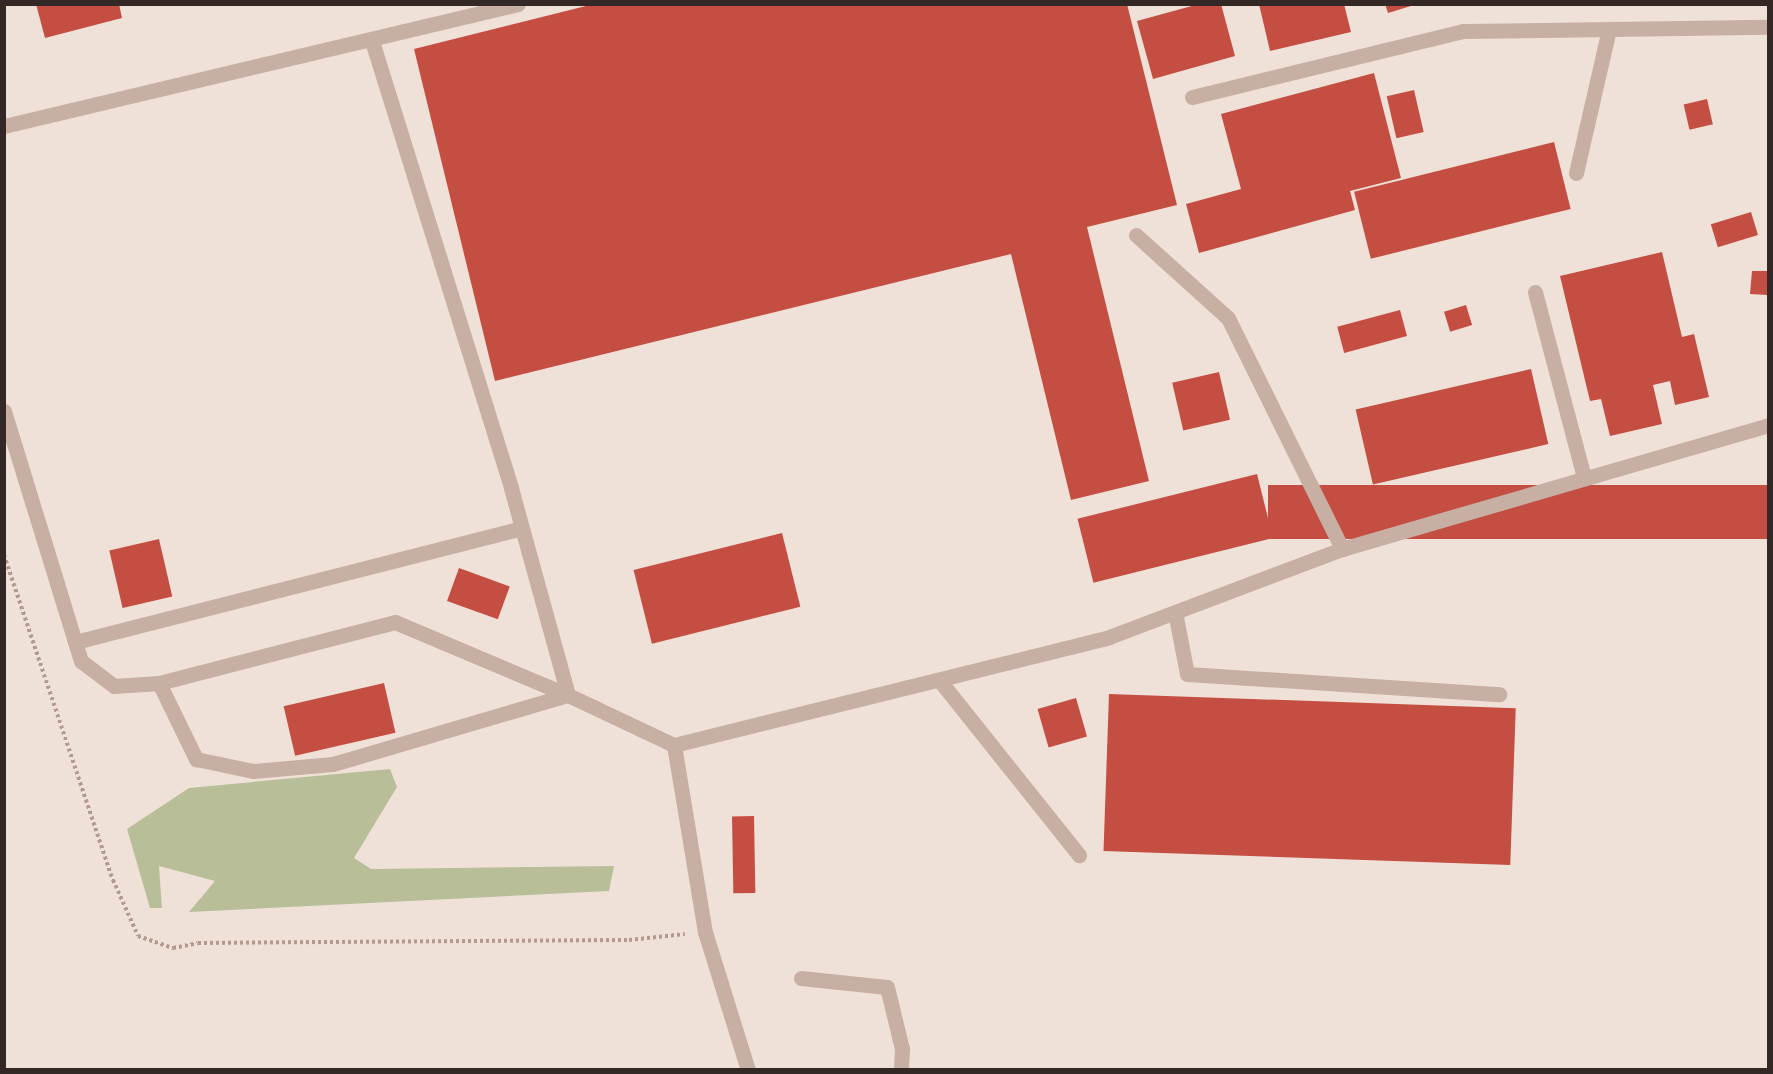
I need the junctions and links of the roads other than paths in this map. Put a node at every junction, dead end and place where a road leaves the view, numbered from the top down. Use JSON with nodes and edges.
{"nodes":[{"id":1,"x":518,"y":4,"type":"edge"},
{"id":2,"x":1768,"y":27,"type":"edge"},
{"id":3,"x":1609,"y":29,"type":"junction"},
{"id":4,"x":372,"y":41,"type":"junction"},
{"id":5,"x":1192,"y":97,"type":"dead end"},
{"id":6,"x":4,"y":126,"type":"edge"},
{"id":7,"x":1576,"y":173,"type":"dead end"},
{"id":8,"x":1136,"y":235,"type":"dead end"},
{"id":9,"x":1535,"y":292,"type":"dead end"},
{"id":10,"x":4,"y":411,"type":"edge"},
{"id":11,"x":1768,"y":425,"type":"edge"},
{"id":12,"x":1584,"y":478,"type":"junction"},
{"id":13,"x":522,"y":528,"type":"junction"},
{"id":14,"x":1342,"y":549,"type":"junction"},
{"id":15,"x":1175,"y":612,"type":"junction"},
{"id":16,"x":75,"y":642,"type":"junction"},
{"id":17,"x":940,"y":681,"type":"junction"},
{"id":18,"x":159,"y":683,"type":"junction"},
{"id":19,"x":1499,"y":694,"type":"dead end"},
{"id":20,"x":568,"y":695,"type":"junction"},
{"id":21,"x":674,"y":745,"type":"junction"},
{"id":22,"x":1079,"y":855,"type":"dead end"},
{"id":23,"x":801,"y":978,"type":"dead end"},
{"id":24,"x":748,"y":1070,"type":"edge"},
{"id":25,"x":901,"y":1070,"type":"edge"}],
"edges":[{"from":1,"to":4,"type":"lane"},
{"from":2,"to":3,"type":"lane"},
{"from":3,"to":5,"type":"lane"},
{"from":3,"to":7,"type":"lane"},
{"from":4,"to":6,"type":"lane"},
{"from":4,"to":13,"type":"lane"},
{"from":8,"to":14,"type":"lane"},
{"from":9,"to":12,"type":"lane"},
{"from":10,"to":16,"type":"lane"},
{"from":11,"to":12,"type":"lane"},
{"from":12,"to":14,"type":"lane"},
{"from":13,"to":16,"type":"lane"},
{"from":13,"to":20,"type":"lane"},
{"from":14,"to":15,"type":"lane"},
{"from":15,"to":17,"type":"lane"},
{"from":15,"to":19,"type":"lane"},
{"from":16,"to":18,"type":"lane"},
{"from":17,"to":21,"type":"lane"},
{"from":17,"to":22,"type":"lane"},
{"from":18,"to":20,"type":"lane"},
{"from":18,"to":20,"type":"lane"},
{"from":20,"to":21,"type":"lane"},
{"from":21,"to":24,"type":"lane"},
{"from":23,"to":25,"type":"lane"}]}
